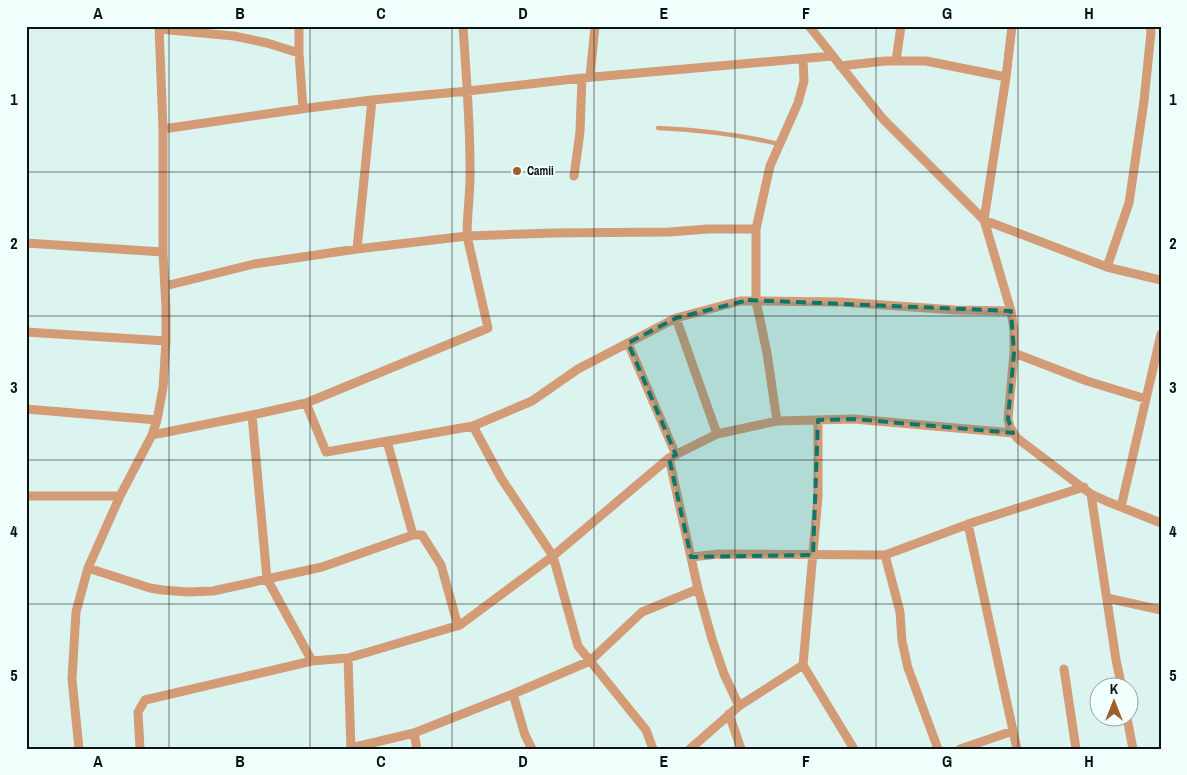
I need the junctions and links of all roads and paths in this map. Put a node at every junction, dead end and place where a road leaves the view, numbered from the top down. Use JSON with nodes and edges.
{"nodes":[{"id":1,"x":299,"y":26,"type":"edge"},
{"id":2,"x":463,"y":26,"type":"edge"},
{"id":3,"x":595,"y":26,"type":"edge"},
{"id":4,"x":809,"y":26,"type":"edge"},
{"id":5,"x":901,"y":26,"type":"edge"},
{"id":6,"x":1012,"y":26,"type":"edge"},
{"id":7,"x":1150,"y":26,"type":"edge"},
{"id":8,"x":159,"y":28,"type":"edge"},
{"id":9,"x":299,"y":53,"type":"junction"},
{"id":10,"x":832,"y":56,"type":"junction"},
{"id":11,"x":803,"y":59,"type":"junction"},
{"id":12,"x":896,"y":60,"type":"junction"},
{"id":13,"x":840,"y":66,"type":"junction"},
{"id":14,"x":1006,"y":76,"type":"junction"},
{"id":15,"x":586,"y":78,"type":"junction"},
{"id":16,"x":468,"y":91,"type":"junction"},
{"id":17,"x":372,"y":100,"type":"junction"},
{"id":18,"x":303,"y":109,"type":"junction"},
{"id":19,"x":658,"y":128,"type":"dead end"},
{"id":20,"x":163,"y":129,"type":"junction"},
{"id":21,"x":779,"y":144,"type":"junction"},
{"id":22,"x":574,"y":176,"type":"dead end"},
{"id":23,"x":984,"y":220,"type":"junction"},
{"id":24,"x":756,"y":229,"type":"junction"},
{"id":25,"x":467,"y":236,"type":"junction"},
{"id":26,"x":26,"y":243,"type":"edge"},
{"id":27,"x":357,"y":249,"type":"junction"},
{"id":28,"x":163,"y":252,"type":"junction"},
{"id":29,"x":1108,"y":267,"type":"junction"},
{"id":30,"x":1161,"y":280,"type":"edge"},
{"id":31,"x":165,"y":286,"type":"junction"},
{"id":32,"x":756,"y":301,"type":"junction"},
{"id":33,"x":1011,"y":311,"type":"junction"},
{"id":34,"x":676,"y":318,"type":"junction"},
{"id":35,"x":26,"y":332,"type":"edge"},
{"id":36,"x":1161,"y":334,"type":"edge"},
{"id":37,"x":166,"y":341,"type":"junction"},
{"id":38,"x":628,"y":343,"type":"junction"},
{"id":39,"x":1014,"y":353,"type":"junction"},
{"id":40,"x":1146,"y":399,"type":"junction"},
{"id":41,"x":306,"y":403,"type":"junction"},
{"id":42,"x":26,"y":409,"type":"edge"},
{"id":43,"x":252,"y":416,"type":"junction"},
{"id":44,"x":157,"y":420,"type":"junction"},
{"id":45,"x":818,"y":420,"type":"junction"},
{"id":46,"x":777,"y":421,"type":"junction"},
{"id":47,"x":473,"y":426,"type":"junction"},
{"id":48,"x":1013,"y":433,"type":"junction"},
{"id":49,"x":717,"y":434,"type":"junction"},
{"id":50,"x":152,"y":435,"type":"junction"},
{"id":51,"x":387,"y":441,"type":"junction"},
{"id":52,"x":672,"y":456,"type":"junction"},
{"id":53,"x":1088,"y":490,"type":"junction"},
{"id":54,"x":26,"y":496,"type":"edge"},
{"id":55,"x":120,"y":496,"type":"junction"},
{"id":56,"x":1122,"y":507,"type":"junction"},
{"id":57,"x":1161,"y":523,"type":"edge"},
{"id":58,"x":968,"y":524,"type":"junction"},
{"id":59,"x":413,"y":535,"type":"junction"},
{"id":60,"x":813,"y":555,"type":"junction"},
{"id":61,"x":885,"y":555,"type":"junction"},
{"id":62,"x":553,"y":556,"type":"junction"},
{"id":63,"x":691,"y":557,"type":"junction"},
{"id":64,"x":88,"y":568,"type":"junction"},
{"id":65,"x":267,"y":578,"type":"junction"},
{"id":66,"x":698,"y":590,"type":"junction"},
{"id":67,"x":1106,"y":598,"type":"junction"},
{"id":68,"x":1161,"y":610,"type":"edge"},
{"id":69,"x":458,"y":626,"type":"junction"},
{"id":70,"x":348,"y":658,"type":"junction"},
{"id":71,"x":312,"y":661,"type":"junction"},
{"id":72,"x":590,"y":661,"type":"junction"},
{"id":73,"x":803,"y":665,"type":"junction"},
{"id":74,"x":1064,"y":669,"type":"dead end"},
{"id":75,"x":1120,"y":678,"type":"edge"},
{"id":76,"x":513,"y":694,"type":"junction"},
{"id":77,"x":739,"y":706,"type":"junction"},
{"id":78,"x":729,"y":714,"type":"junction"},
{"id":79,"x":1129,"y":728,"type":"edge"},
{"id":80,"x":1013,"y":731,"type":"junction"},
{"id":81,"x":414,"y":733,"type":"junction"},
{"id":82,"x":352,"y":748,"type":"edge"},
{"id":83,"x":79,"y":749,"type":"edge"},
{"id":84,"x":140,"y":749,"type":"edge"},
{"id":85,"x":417,"y":749,"type":"edge"},
{"id":86,"x":532,"y":749,"type":"edge"},
{"id":87,"x":653,"y":749,"type":"edge"},
{"id":88,"x":690,"y":749,"type":"edge"},
{"id":89,"x":742,"y":749,"type":"edge"},
{"id":90,"x":854,"y":749,"type":"edge"},
{"id":91,"x":938,"y":749,"type":"edge"},
{"id":92,"x":960,"y":749,"type":"edge"},
{"id":93,"x":1017,"y":749,"type":"edge"},
{"id":94,"x":1076,"y":749,"type":"edge"},
{"id":95,"x":1133,"y":749,"type":"edge"}],
"edges":[{"from":1,"to":9,"type":"street"},
{"from":2,"to":16,"type":"street"},
{"from":3,"to":15,"type":"street"},
{"from":4,"to":10,"type":"street"},
{"from":5,"to":12,"type":"street"},
{"from":6,"to":14,"type":"street"},
{"from":7,"to":29,"type":"street"},
{"from":8,"to":9,"type":"street"},
{"from":8,"to":20,"type":"street"},
{"from":9,"to":18,"type":"street"},
{"from":10,"to":11,"type":"street"},
{"from":10,"to":13,"type":"street"},
{"from":11,"to":15,"type":"street"},
{"from":11,"to":21,"type":"street"},
{"from":12,"to":13,"type":"street"},
{"from":12,"to":14,"type":"street"},
{"from":13,"to":23,"type":"street"},
{"from":14,"to":23,"type":"street"},
{"from":15,"to":16,"type":"street"},
{"from":15,"to":22,"type":"street"},
{"from":16,"to":17,"type":"street"},
{"from":16,"to":25,"type":"street"},
{"from":17,"to":18,"type":"street"},
{"from":17,"to":27,"type":"street"},
{"from":18,"to":20,"type":"street"},
{"from":19,"to":21,"type":"lane"},
{"from":20,"to":28,"type":"street"},
{"from":21,"to":24,"type":"street"},
{"from":23,"to":29,"type":"street"},
{"from":23,"to":33,"type":"street"},
{"from":24,"to":25,"type":"street"},
{"from":24,"to":32,"type":"street"},
{"from":25,"to":27,"type":"street"},
{"from":25,"to":41,"type":"street"},
{"from":26,"to":28,"type":"street"},
{"from":27,"to":31,"type":"street"},
{"from":28,"to":31,"type":"street"},
{"from":29,"to":30,"type":"street"},
{"from":31,"to":37,"type":"street"},
{"from":32,"to":33,"type":"street"},
{"from":32,"to":34,"type":"street"},
{"from":32,"to":46,"type":"street"},
{"from":33,"to":39,"type":"street"},
{"from":34,"to":38,"type":"street"},
{"from":34,"to":49,"type":"street"},
{"from":35,"to":37,"type":"street"},
{"from":36,"to":40,"type":"street"},
{"from":37,"to":44,"type":"street"},
{"from":38,"to":47,"type":"street"},
{"from":38,"to":52,"type":"street"},
{"from":39,"to":40,"type":"street"},
{"from":39,"to":48,"type":"street"},
{"from":40,"to":56,"type":"street"},
{"from":41,"to":43,"type":"street"},
{"from":41,"to":51,"type":"street"},
{"from":42,"to":44,"type":"street"},
{"from":43,"to":50,"type":"street"},
{"from":43,"to":65,"type":"street"},
{"from":44,"to":50,"type":"street"},
{"from":45,"to":46,"type":"street"},
{"from":45,"to":48,"type":"street"},
{"from":45,"to":60,"type":"street"},
{"from":46,"to":49,"type":"street"},
{"from":47,"to":51,"type":"street"},
{"from":47,"to":62,"type":"street"},
{"from":48,"to":53,"type":"street"},
{"from":49,"to":52,"type":"street"},
{"from":50,"to":55,"type":"street"},
{"from":51,"to":59,"type":"street"},
{"from":52,"to":62,"type":"street"},
{"from":52,"to":63,"type":"street"},
{"from":53,"to":56,"type":"street"},
{"from":53,"to":58,"type":"street"},
{"from":53,"to":67,"type":"street"},
{"from":54,"to":55,"type":"street"},
{"from":55,"to":64,"type":"street"},
{"from":56,"to":57,"type":"street"},
{"from":58,"to":61,"type":"street"},
{"from":58,"to":80,"type":"street"},
{"from":59,"to":65,"type":"street"},
{"from":59,"to":69,"type":"street"},
{"from":60,"to":61,"type":"street"},
{"from":60,"to":63,"type":"street"},
{"from":60,"to":73,"type":"street"},
{"from":61,"to":91,"type":"street"},
{"from":62,"to":69,"type":"street"},
{"from":62,"to":72,"type":"street"},
{"from":63,"to":66,"type":"street"},
{"from":64,"to":65,"type":"street"},
{"from":64,"to":83,"type":"street"},
{"from":65,"to":71,"type":"street"},
{"from":66,"to":72,"type":"street"},
{"from":66,"to":77,"type":"street"},
{"from":67,"to":68,"type":"street"},
{"from":67,"to":75,"type":"street"},
{"from":69,"to":70,"type":"street"},
{"from":70,"to":71,"type":"street"},
{"from":70,"to":82,"type":"street"},
{"from":71,"to":84,"type":"street"},
{"from":72,"to":76,"type":"street"},
{"from":72,"to":87,"type":"street"},
{"from":73,"to":77,"type":"street"},
{"from":73,"to":90,"type":"street"},
{"from":74,"to":94,"type":"street"},
{"from":76,"to":81,"type":"street"},
{"from":76,"to":86,"type":"street"},
{"from":77,"to":78,"type":"street"},
{"from":78,"to":88,"type":"street"},
{"from":78,"to":89,"type":"street"},
{"from":79,"to":95,"type":"street"},
{"from":80,"to":92,"type":"street"},
{"from":80,"to":93,"type":"street"},
{"from":81,"to":82,"type":"street"},
{"from":81,"to":85,"type":"street"}]}
